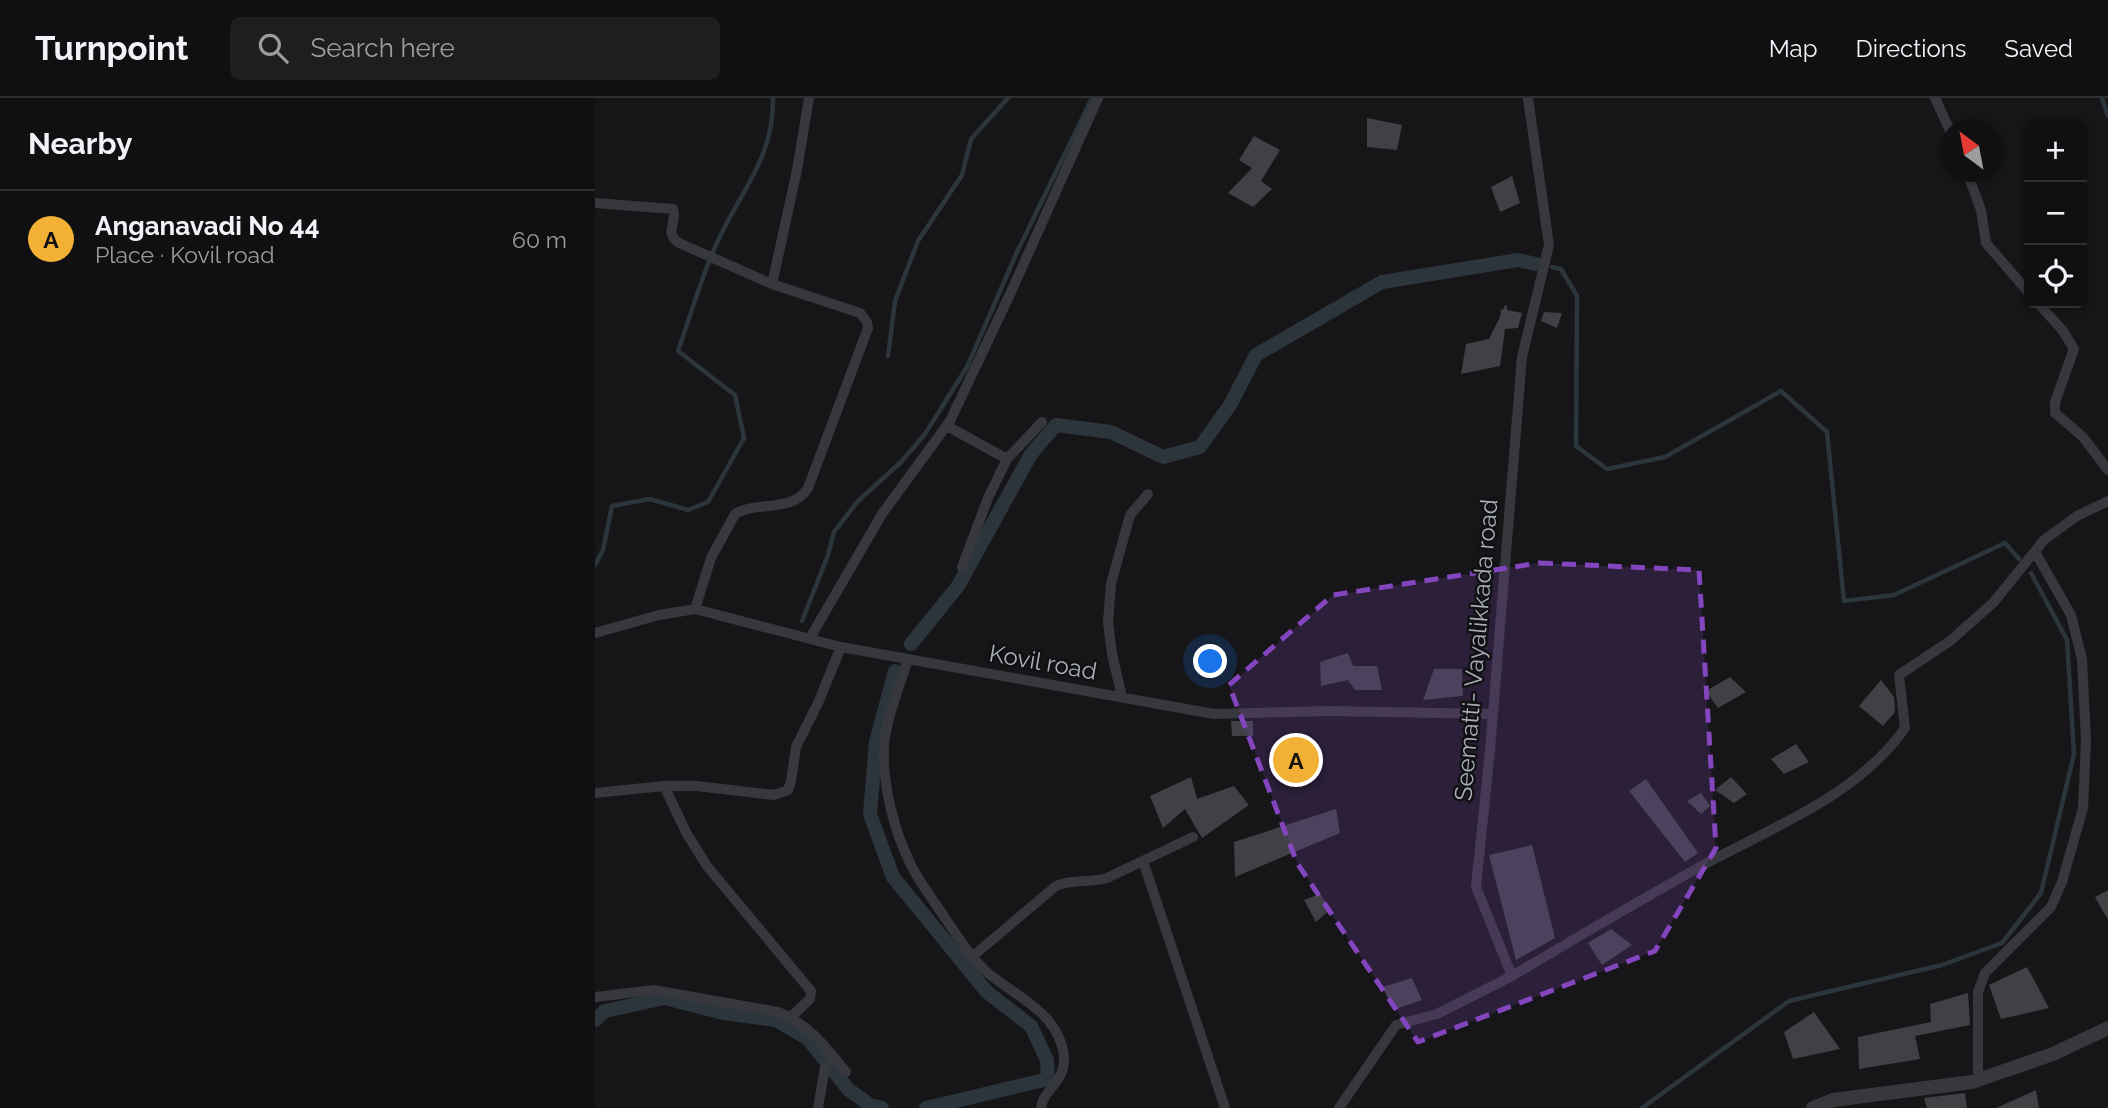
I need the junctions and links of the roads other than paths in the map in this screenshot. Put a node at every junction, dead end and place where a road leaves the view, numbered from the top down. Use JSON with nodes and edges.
{"nodes":[{"id":1,"x":809,"y":98,"type":"edge"},
{"id":2,"x":1098,"y":98,"type":"edge"},
{"id":3,"x":1528,"y":98,"type":"edge"},
{"id":4,"x":1935,"y":98,"type":"edge"},
{"id":5,"x":1945,"y":119,"type":"edge"},
{"id":6,"x":1971,"y":182,"type":"edge"},
{"id":7,"x":595,"y":203,"type":"edge"},
{"id":8,"x":772,"y":284,"type":"junction"},
{"id":9,"x":2024,"y":287,"type":"edge"},
{"id":10,"x":2042,"y":308,"type":"edge"},
{"id":11,"x":1042,"y":422,"type":"dead end"},
{"id":12,"x":947,"y":426,"type":"junction"},
{"id":13,"x":1007,"y":459,"type":"junction"},
{"id":14,"x":2108,"y":471,"type":"edge"},
{"id":15,"x":1148,"y":494,"type":"dead end"},
{"id":16,"x":2108,"y":502,"type":"edge"},
{"id":17,"x":2035,"y":552,"type":"junction"},
{"id":18,"x":962,"y":567,"type":"dead end"},
{"id":19,"x":695,"y":609,"type":"junction"},
{"id":20,"x":595,"y":634,"type":"edge"},
{"id":21,"x":810,"y":638,"type":"junction"},
{"id":22,"x":841,"y":647,"type":"junction"},
{"id":23,"x":908,"y":659,"type":"junction"},
{"id":24,"x":1122,"y":697,"type":"junction"},
{"id":25,"x":1493,"y":714,"type":"junction"},
{"id":26,"x":664,"y":786,"type":"junction"},
{"id":27,"x":595,"y":793,"type":"edge"},
{"id":28,"x":1193,"y":837,"type":"dead end"},
{"id":29,"x":1143,"y":861,"type":"junction"},
{"id":30,"x":973,"y":956,"type":"junction"},
{"id":31,"x":1512,"y":976,"type":"junction"},
{"id":32,"x":595,"y":998,"type":"edge"},
{"id":33,"x":791,"y":1017,"type":"junction"},
{"id":34,"x":2108,"y":1028,"type":"edge"},
{"id":35,"x":834,"y":1057,"type":"junction"},
{"id":36,"x":846,"y":1072,"type":"dead end"},
{"id":37,"x":1978,"y":1080,"type":"junction"},
{"id":38,"x":818,"y":1108,"type":"edge"},
{"id":39,"x":1041,"y":1108,"type":"edge"},
{"id":40,"x":1225,"y":1108,"type":"edge"},
{"id":41,"x":1339,"y":1108,"type":"edge"},
{"id":42,"x":1813,"y":1108,"type":"edge"}],
"edges":[{"from":1,"to":8,"type":"street"},
{"from":2,"to":12,"type":"street"},
{"from":3,"to":25,"type":"street","name":"Seematti- Vayalikkada road"},
{"from":4,"to":5,"type":"street"},
{"from":6,"to":9,"type":"street"},
{"from":7,"to":8,"type":"street"},
{"from":8,"to":19,"type":"street"},
{"from":10,"to":14,"type":"street"},
{"from":11,"to":13,"type":"street"},
{"from":12,"to":13,"type":"street"},
{"from":12,"to":21,"type":"street"},
{"from":13,"to":18,"type":"street"},
{"from":15,"to":24,"type":"street"},
{"from":16,"to":17,"type":"street"},
{"from":17,"to":31,"type":"street"},
{"from":17,"to":37,"type":"street"},
{"from":19,"to":20,"type":"street","name":"Kovil road"},
{"from":19,"to":21,"type":"street","name":"Kovil road"},
{"from":21,"to":22,"type":"street","name":"Kovil road"},
{"from":22,"to":23,"type":"street","name":"Kovil road"},
{"from":22,"to":26,"type":"street"},
{"from":23,"to":24,"type":"street","name":"Kovil road"},
{"from":23,"to":30,"type":"street"},
{"from":24,"to":25,"type":"street","name":"Kovil road"},
{"from":25,"to":31,"type":"street","name":"Seematti- Vayalikkada road"},
{"from":26,"to":27,"type":"street"},
{"from":26,"to":33,"type":"street"},
{"from":28,"to":29,"type":"street"},
{"from":29,"to":30,"type":"street"},
{"from":29,"to":40,"type":"street"},
{"from":30,"to":39,"type":"street"},
{"from":31,"to":41,"type":"street"},
{"from":32,"to":33,"type":"street"},
{"from":33,"to":35,"type":"street"},
{"from":34,"to":37,"type":"street"},
{"from":35,"to":36,"type":"street"},
{"from":35,"to":38,"type":"street"},
{"from":37,"to":42,"type":"street"}]}
